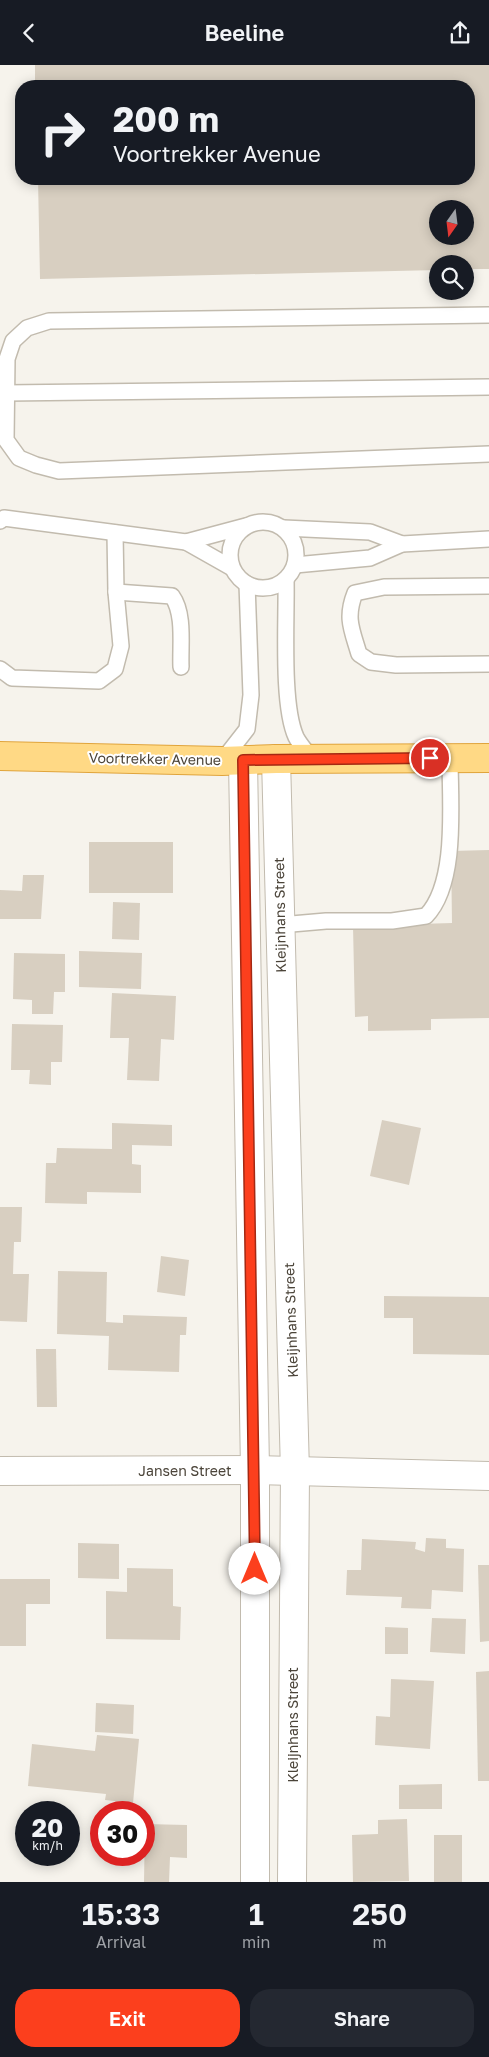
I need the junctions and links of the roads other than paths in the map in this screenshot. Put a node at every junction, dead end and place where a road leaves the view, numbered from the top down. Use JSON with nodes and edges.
{"nodes":[{"id":1,"x":489,"y":315,"type":"edge"},
{"id":2,"x":489,"y":387,"type":"edge"},
{"id":3,"x":6,"y":393,"type":"junction"},
{"id":4,"x":489,"y":454,"type":"edge"},
{"id":5,"x":0,"y":521,"type":"edge"},
{"id":6,"x":246,"y":526,"type":"junction"},
{"id":7,"x":284,"y":528,"type":"junction"},
{"id":8,"x":116,"y":533,"type":"junction"},
{"id":9,"x":489,"y":539,"type":"edge"},
{"id":10,"x":186,"y":542,"type":"junction"},
{"id":11,"x":402,"y":544,"type":"junction"},
{"id":12,"x":294,"y":565,"type":"junction"},
{"id":13,"x":232,"y":568,"type":"junction"},
{"id":14,"x":286,"y":579,"type":"junction"},
{"id":15,"x":247,"y":584,"type":"junction"},
{"id":16,"x":489,"y":586,"type":"edge"},
{"id":17,"x":116,"y":592,"type":"junction"},
{"id":18,"x":489,"y":664,"type":"edge"},
{"id":19,"x":181,"y":667,"type":"dead end"},
{"id":20,"x":0,"y":669,"type":"edge"},
{"id":21,"x":0,"y":756,"type":"edge"},
{"id":22,"x":450,"y":758,"type":"junction"},
{"id":23,"x":489,"y":758,"type":"edge"},
{"id":24,"x":276,"y":759,"type":"junction"},
{"id":25,"x":312,"y":759,"type":"junction"},
{"id":26,"x":232,"y":761,"type":"junction"},
{"id":27,"x":280,"y":925,"type":"junction"},
{"id":28,"x":0,"y":1471,"type":"edge"},
{"id":29,"x":255,"y":1471,"type":"junction"},
{"id":30,"x":295,"y":1472,"type":"junction"},
{"id":31,"x":489,"y":1476,"type":"edge"},
{"id":32,"x":255,"y":1882,"type":"edge"},
{"id":33,"x":292,"y":1882,"type":"edge"}],
"edges":[{"from":1,"to":3,"type":"lane"},
{"from":2,"to":3,"type":"lane"},
{"from":3,"to":4,"type":"lane"},
{"from":5,"to":8,"type":"lane"},
{"from":6,"to":7,"type":"lane"},
{"from":6,"to":10,"type":"lane"},
{"from":6,"to":13,"type":"lane"},
{"from":7,"to":11,"type":"lane"},
{"from":7,"to":12,"type":"lane"},
{"from":8,"to":10,"type":"lane"},
{"from":8,"to":17,"type":"lane"},
{"from":9,"to":11,"type":"lane"},
{"from":10,"to":13,"type":"lane"},
{"from":11,"to":12,"type":"lane"},
{"from":12,"to":14,"type":"lane"},
{"from":13,"to":15,"type":"lane"},
{"from":14,"to":15,"type":"lane"},
{"from":14,"to":25,"type":"lane"},
{"from":15,"to":26,"type":"lane"},
{"from":16,"to":18,"type":"lane"},
{"from":17,"to":19,"type":"lane"},
{"from":17,"to":20,"type":"lane"},
{"from":21,"to":26,"type":"highway","name":"Voortrekker Avenue"},
{"from":22,"to":23,"type":"highway","name":"Voortrekker Avenue"},
{"from":22,"to":25,"type":"highway","name":"Voortrekker Avenue"},
{"from":22,"to":27,"type":"lane"},
{"from":24,"to":25,"type":"highway","name":"Voortrekker Avenue"},
{"from":24,"to":26,"type":"highway","name":"Voortrekker Avenue"},
{"from":24,"to":27,"type":"street","name":"Kleijnhans Street"},
{"from":26,"to":29,"type":"street"},
{"from":27,"to":30,"type":"street","name":"Kleijnhans Street"},
{"from":28,"to":29,"type":"street","name":"Jansen Street"},
{"from":29,"to":30,"type":"street","name":"Jansen Street"},
{"from":29,"to":32,"type":"street"},
{"from":30,"to":31,"type":"street","name":"Jansen Street"},
{"from":30,"to":33,"type":"street","name":"Kleijnhans Street"}]}
